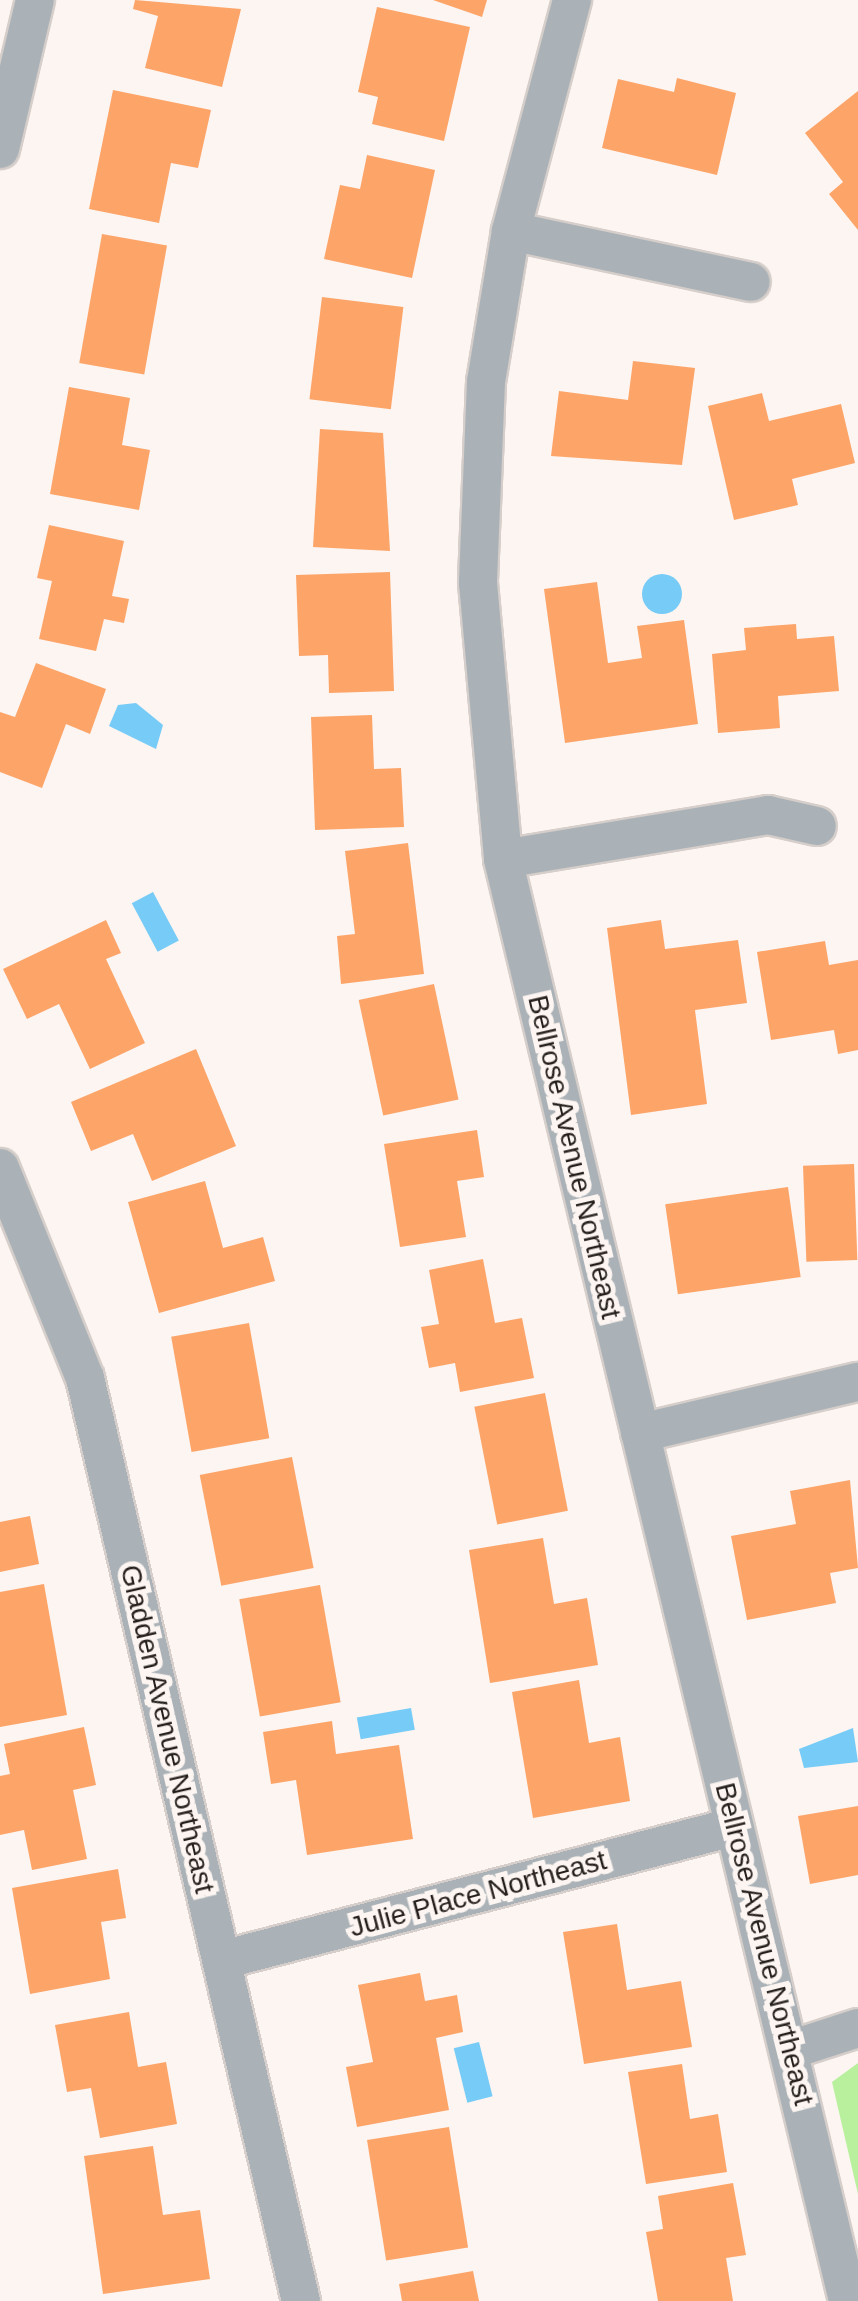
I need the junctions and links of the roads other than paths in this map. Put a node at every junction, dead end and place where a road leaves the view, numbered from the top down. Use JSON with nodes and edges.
{"nodes":[{"id":1,"x":35,"y":0,"type":"edge"},
{"id":2,"x":572,"y":0,"type":"edge"},
{"id":3,"x":3,"y":105,"type":"edge"},
{"id":4,"x":0,"y":149,"type":"edge"},
{"id":5,"x":510,"y":231,"type":"junction"},
{"id":6,"x":751,"y":282,"type":"dead end"},
{"id":7,"x":818,"y":826,"type":"dead end"},
{"id":8,"x":503,"y":860,"type":"junction"},
{"id":9,"x":0,"y":1168,"type":"edge"},
{"id":10,"x":858,"y":1382,"type":"edge"},
{"id":11,"x":640,"y":1433,"type":"junction"},
{"id":12,"x":733,"y":1827,"type":"junction"},
{"id":13,"x":222,"y":1960,"type":"junction"},
{"id":14,"x":858,"y":2028,"type":"edge"},
{"id":15,"x":793,"y":2049,"type":"junction"},
{"id":16,"x":301,"y":2301,"type":"edge"},
{"id":17,"x":848,"y":2301,"type":"edge"}],
"edges":[{"from":1,"to":3,"type":"street"},
{"from":2,"to":5,"type":"street","name":"Bellrose Avenue Northeast"},
{"from":3,"to":4,"type":"street"},
{"from":5,"to":6,"type":"street"},
{"from":5,"to":8,"type":"street","name":"Bellrose Avenue Northeast"},
{"from":7,"to":8,"type":"street"},
{"from":8,"to":11,"type":"street","name":"Bellrose Avenue Northeast"},
{"from":9,"to":13,"type":"street","name":"Gladden Avenue Northeast"},
{"from":10,"to":11,"type":"street"},
{"from":11,"to":12,"type":"street","name":"Bellrose Avenue Northeast"},
{"from":12,"to":13,"type":"street","name":"Julie Place Northeast"},
{"from":12,"to":15,"type":"street","name":"Bellrose Avenue Northeast"},
{"from":13,"to":16,"type":"street","name":"Gladden Avenue Northeast"},
{"from":14,"to":15,"type":"street"},
{"from":15,"to":17,"type":"street","name":"Bellrose Avenue Northeast"}]}
